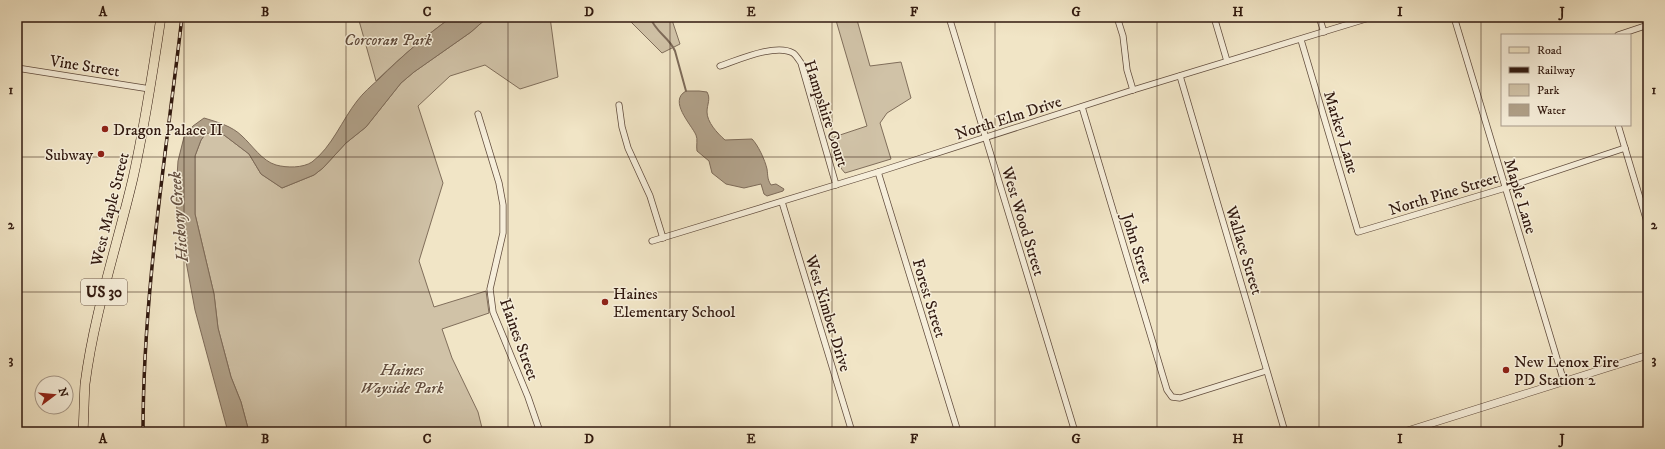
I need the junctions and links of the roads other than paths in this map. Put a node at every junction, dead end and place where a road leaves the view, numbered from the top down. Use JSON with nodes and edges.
{"nodes":[{"id":1,"x":161,"y":17,"type":"edge"},
{"id":2,"x":949,"y":17,"type":"edge"},
{"id":3,"x":1117,"y":17,"type":"edge"},
{"id":4,"x":1214,"y":17,"type":"edge"},
{"id":5,"x":1319,"y":17,"type":"edge"},
{"id":6,"x":1372,"y":17,"type":"edge"},
{"id":7,"x":1454,"y":17,"type":"edge"},
{"id":8,"x":1648,"y":25,"type":"edge"},
{"id":9,"x":1324,"y":32,"type":"junction"},
{"id":10,"x":1621,"y":34,"type":"edge"},
{"id":11,"x":1302,"y":40,"type":"junction"},
{"id":12,"x":1227,"y":61,"type":"junction"},
{"id":13,"x":720,"y":66,"type":"dead end"},
{"id":14,"x":17,"y":68,"type":"edge"},
{"id":15,"x":1180,"y":76,"type":"junction"},
{"id":16,"x":150,"y":89,"type":"junction"},
{"id":17,"x":1133,"y":90,"type":"junction"},
{"id":18,"x":619,"y":106,"type":"dead end"},
{"id":19,"x":1082,"y":107,"type":"junction"},
{"id":20,"x":478,"y":114,"type":"dead end"},
{"id":21,"x":1618,"y":126,"type":"edge"},
{"id":22,"x":985,"y":138,"type":"junction"},
{"id":23,"x":1625,"y":148,"type":"junction"},
{"id":24,"x":878,"y":172,"type":"junction"},
{"id":25,"x":836,"y":184,"type":"junction"},
{"id":26,"x":1505,"y":188,"type":"junction"},
{"id":27,"x":782,"y":202,"type":"junction"},
{"id":28,"x":1648,"y":225,"type":"edge"},
{"id":29,"x":1358,"y":232,"type":"joint"},
{"id":30,"x":663,"y":238,"type":"junction"},
{"id":31,"x":652,"y":241,"type":"dead end"},
{"id":32,"x":1648,"y":355,"type":"edge"},
{"id":33,"x":1266,"y":371,"type":"junction"},
{"id":34,"x":1564,"y":382,"type":"junction"},
{"id":35,"x":83,"y":432,"type":"edge"},
{"id":36,"x":540,"y":432,"type":"edge"},
{"id":37,"x":852,"y":432,"type":"edge"},
{"id":38,"x":958,"y":432,"type":"edge"},
{"id":39,"x":1075,"y":432,"type":"edge"},
{"id":40,"x":1285,"y":432,"type":"edge"},
{"id":41,"x":1404,"y":432,"type":"edge"}],
"edges":[{"from":1,"to":16,"type":"main road","name":"West Maple Street","number":"US 30"},
{"from":2,"to":22,"type":"street","name":"West Wood Street"},
{"from":3,"to":17,"type":"street"},
{"from":4,"to":12,"type":"street"},
{"from":5,"to":9,"type":"street"},
{"from":6,"to":9,"type":"street","name":"North Elm Drive"},
{"from":7,"to":26,"type":"street","name":"Maple Lane"},
{"from":8,"to":10,"type":"street"},
{"from":9,"to":11,"type":"street","name":"North Elm Drive"},
{"from":11,"to":12,"type":"street","name":"North Elm Drive"},
{"from":11,"to":29,"type":"street","name":"Markev Lane"},
{"from":12,"to":15,"type":"street","name":"North Elm Drive"},
{"from":13,"to":25,"type":"street","name":"Hampshire Court"},
{"from":14,"to":16,"type":"street","name":"Vine Street"},
{"from":15,"to":17,"type":"street","name":"North Elm Drive"},
{"from":15,"to":33,"type":"street","name":"Wallace Street"},
{"from":16,"to":35,"type":"main road","name":"West Maple Street","number":"US 30"},
{"from":17,"to":19,"type":"street","name":"North Elm Drive"},
{"from":18,"to":30,"type":"street"},
{"from":19,"to":22,"type":"street","name":"North Elm Drive"},
{"from":19,"to":33,"type":"street","name":"John Street"},
{"from":20,"to":36,"type":"street","name":"Haines Street"},
{"from":21,"to":23,"type":"street"},
{"from":22,"to":24,"type":"street","name":"North Elm Drive"},
{"from":22,"to":39,"type":"street","name":"West Wood Street"},
{"from":23,"to":26,"type":"street","name":"North Pine Street"},
{"from":23,"to":28,"type":"street"},
{"from":24,"to":25,"type":"street","name":"North Elm Drive"},
{"from":24,"to":38,"type":"street","name":"Forest Street"},
{"from":25,"to":27,"type":"street","name":"North Elm Drive"},
{"from":26,"to":29,"type":"street","name":"North Pine Street"},
{"from":26,"to":34,"type":"street","name":"Maple Lane"},
{"from":27,"to":30,"type":"street","name":"North Elm Drive"},
{"from":27,"to":37,"type":"street","name":"West Kimber Drive"},
{"from":30,"to":31,"type":"street","name":"North Elm Drive"},
{"from":32,"to":34,"type":"street"},
{"from":33,"to":40,"type":"street","name":"Wallace Street"},
{"from":34,"to":41,"type":"street"}]}
